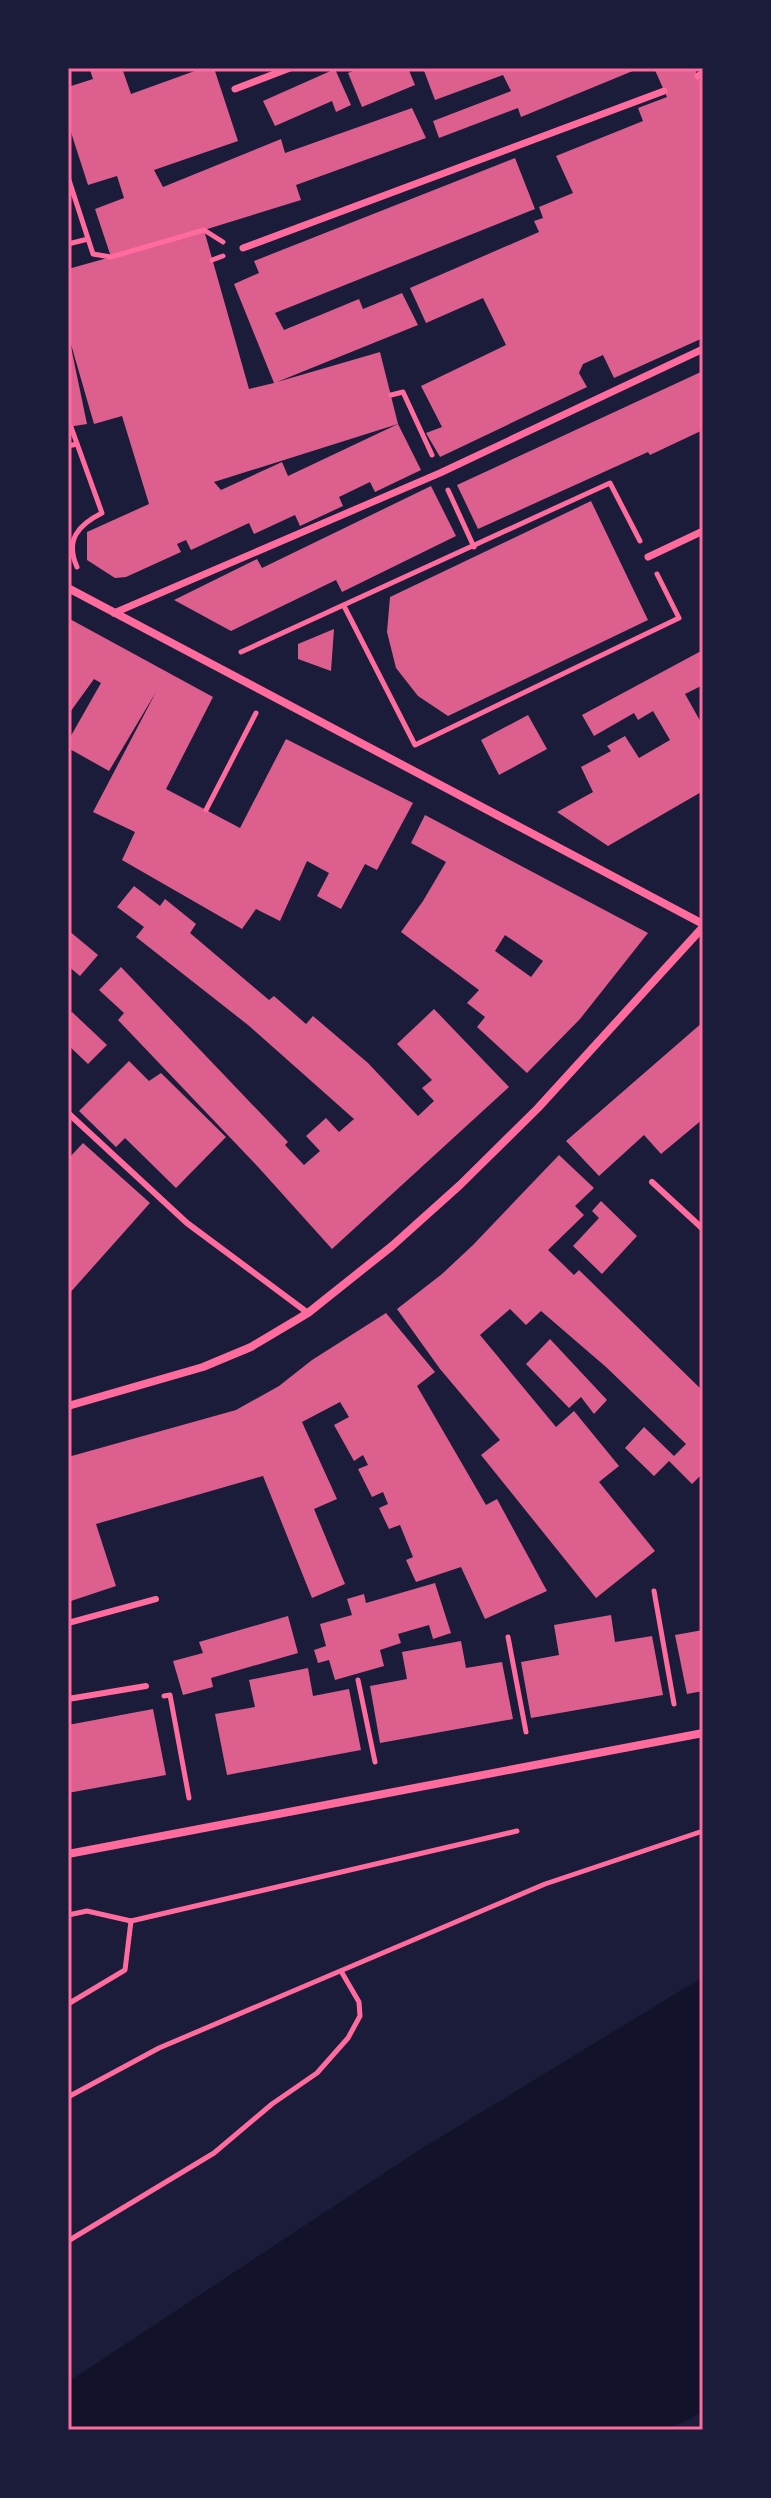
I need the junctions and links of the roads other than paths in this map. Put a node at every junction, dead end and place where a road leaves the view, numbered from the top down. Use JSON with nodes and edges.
{"nodes":[{"id":1,"x":290,"y":68,"type":"edge"},
{"id":2,"x":235,"y":89,"type":"dead end"},
{"id":3,"x":664,"y":91,"type":"dead end"},
{"id":4,"x":243,"y":248,"type":"road end"},
{"id":5,"x":703,"y":349,"type":"edge"},
{"id":6,"x":703,"y":531,"type":"edge"},
{"id":7,"x":648,"y":557,"type":"road end"},
{"id":8,"x":68,"y":588,"type":"edge"},
{"id":9,"x":114,"y":613,"type":"junction"},
{"id":10,"x":703,"y":926,"type":"edge"},
{"id":11,"x":68,"y":1113,"type":"edge"},
{"id":12,"x":652,"y":1182,"type":"dead end"},
{"id":13,"x":703,"y":1229,"type":"edge"},
{"id":14,"x":308,"y":1313,"type":"junction"},
{"id":15,"x":68,"y":1406,"type":"edge"},
{"id":16,"x":156,"y":1599,"type":"dead end"},
{"id":17,"x":68,"y":1623,"type":"edge"},
{"id":18,"x":146,"y":1686,"type":"dead end"},
{"id":19,"x":68,"y":1699,"type":"edge"},
{"id":20,"x":703,"y":1733,"type":"edge"},
{"id":21,"x":68,"y":1854,"type":"edge"}],
"edges":[{"from":1,"to":2,"type":"street"},
{"from":3,"to":4,"type":"street"},
{"from":5,"to":9,"type":"street"},
{"from":6,"to":7,"type":"street"},
{"from":8,"to":9,"type":"street"},
{"from":9,"to":10,"type":"street"},
{"from":10,"to":14,"type":"street"},
{"from":11,"to":14,"type":"lane"},
{"from":12,"to":13,"type":"lane"},
{"from":14,"to":15,"type":"street"},
{"from":16,"to":17,"type":"lane"},
{"from":18,"to":19,"type":"lane"},
{"from":20,"to":21,"type":"street"}]}
